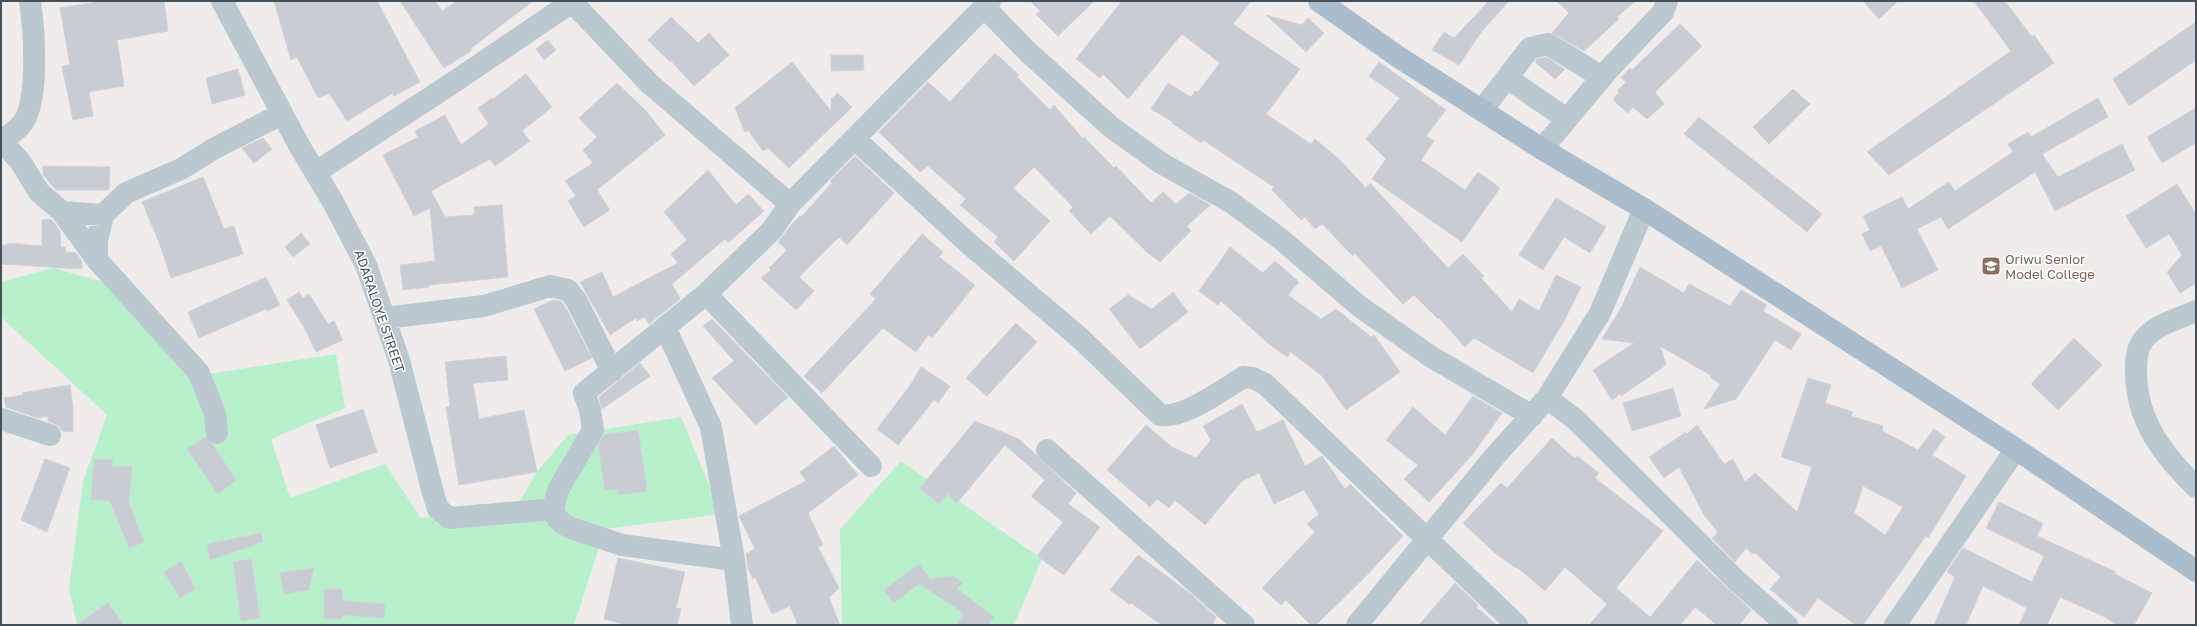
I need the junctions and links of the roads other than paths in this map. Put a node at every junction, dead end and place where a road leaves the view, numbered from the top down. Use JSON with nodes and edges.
{"nodes":[{"id":1,"x":30,"y":1,"type":"edge"},
{"id":2,"x":222,"y":1,"type":"edge"},
{"id":3,"x":572,"y":1,"type":"edge"},
{"id":4,"x":1319,"y":1,"type":"edge"},
{"id":5,"x":1667,"y":1,"type":"edge"},
{"id":6,"x":987,"y":4,"type":"edge"},
{"id":7,"x":1602,"y":77,"type":"junction"},
{"id":8,"x":1507,"y":78,"type":"junction"},
{"id":9,"x":1482,"y":110,"type":"junction"},
{"id":10,"x":282,"y":114,"type":"junction"},
{"id":11,"x":1567,"y":119,"type":"junction"},
{"id":12,"x":855,"y":139,"type":"junction"},
{"id":13,"x":1,"y":140,"type":"edge"},
{"id":14,"x":1542,"y":149,"type":"junction"},
{"id":15,"x":316,"y":172,"type":"junction"},
{"id":16,"x":790,"y":204,"type":"junction"},
{"id":17,"x":1644,"y":209,"type":"junction"},
{"id":18,"x":62,"y":212,"type":"junction"},
{"id":19,"x":103,"y":215,"type":"junction"},
{"id":20,"x":97,"y":260,"type":"junction"},
{"id":21,"x":706,"y":294,"type":"junction"},
{"id":22,"x":2196,"y":311,"type":"edge"},
{"id":23,"x":385,"y":318,"type":"junction"},
{"id":24,"x":665,"y":327,"type":"junction"},
{"id":25,"x":612,"y":371,"type":"junction"},
{"id":26,"x":1547,"y":398,"type":"junction"},
{"id":27,"x":1532,"y":416,"type":"junction"},
{"id":28,"x":1,"y":418,"type":"edge"},
{"id":29,"x":217,"y":433,"type":"dead end"},
{"id":30,"x":50,"y":435,"type":"dead end"},
{"id":31,"x":2016,"y":449,"type":"junction"},
{"id":32,"x":1047,"y":450,"type":"dead end"},
{"id":33,"x":871,"y":466,"type":"dead end"},
{"id":34,"x":2196,"y":486,"type":"edge"},
{"id":35,"x":554,"y":509,"type":"junction"},
{"id":36,"x":1426,"y":538,"type":"junction"},
{"id":37,"x":734,"y":560,"type":"junction"},
{"id":38,"x":2196,"y":571,"type":"edge"},
{"id":39,"x":742,"y":625,"type":"edge"},
{"id":40,"x":1244,"y":625,"type":"edge"},
{"id":41,"x":1357,"y":625,"type":"edge"},
{"id":42,"x":1517,"y":625,"type":"edge"},
{"id":43,"x":1787,"y":625,"type":"edge"},
{"id":44,"x":1895,"y":625,"type":"edge"}],
"edges":[{"from":1,"to":13,"type":"street"},
{"from":2,"to":10,"type":"street","name":"ADARALOYE STREET"},
{"from":3,"to":15,"type":"street"},
{"from":3,"to":16,"type":"street"},
{"from":4,"to":9,"type":"main road"},
{"from":5,"to":7,"type":"street"},
{"from":6,"to":12,"type":"street"},
{"from":6,"to":27,"type":"street"},
{"from":7,"to":8,"type":"street"},
{"from":7,"to":11,"type":"street"},
{"from":8,"to":9,"type":"street"},
{"from":8,"to":11,"type":"street"},
{"from":9,"to":14,"type":"main road"},
{"from":10,"to":15,"type":"street","name":"ADARALOYE STREET"},
{"from":10,"to":19,"type":"street"},
{"from":11,"to":14,"type":"street"},
{"from":12,"to":16,"type":"street"},
{"from":12,"to":36,"type":"street"},
{"from":13,"to":18,"type":"street"},
{"from":14,"to":17,"type":"main road"},
{"from":15,"to":23,"type":"street","name":"ADARALOYE STREET"},
{"from":16,"to":21,"type":"street"},
{"from":17,"to":26,"type":"street"},
{"from":17,"to":31,"type":"main road"},
{"from":18,"to":19,"type":"street"},
{"from":18,"to":20,"type":"street"},
{"from":19,"to":20,"type":"street"},
{"from":20,"to":29,"type":"street"},
{"from":21,"to":24,"type":"street"},
{"from":21,"to":33,"type":"street"},
{"from":22,"to":34,"type":"street"},
{"from":23,"to":25,"type":"street"},
{"from":23,"to":35,"type":"street","name":"ADARALOYE STREET"},
{"from":24,"to":25,"type":"street"},
{"from":24,"to":37,"type":"street"},
{"from":25,"to":35,"type":"street"},
{"from":26,"to":27,"type":"street"},
{"from":26,"to":43,"type":"street"},
{"from":27,"to":36,"type":"street"},
{"from":28,"to":30,"type":"street"},
{"from":31,"to":38,"type":"main road"},
{"from":31,"to":44,"type":"street"},
{"from":32,"to":40,"type":"street"},
{"from":35,"to":37,"type":"street"},
{"from":36,"to":41,"type":"street"},
{"from":36,"to":42,"type":"street"},
{"from":37,"to":39,"type":"street"}]}
